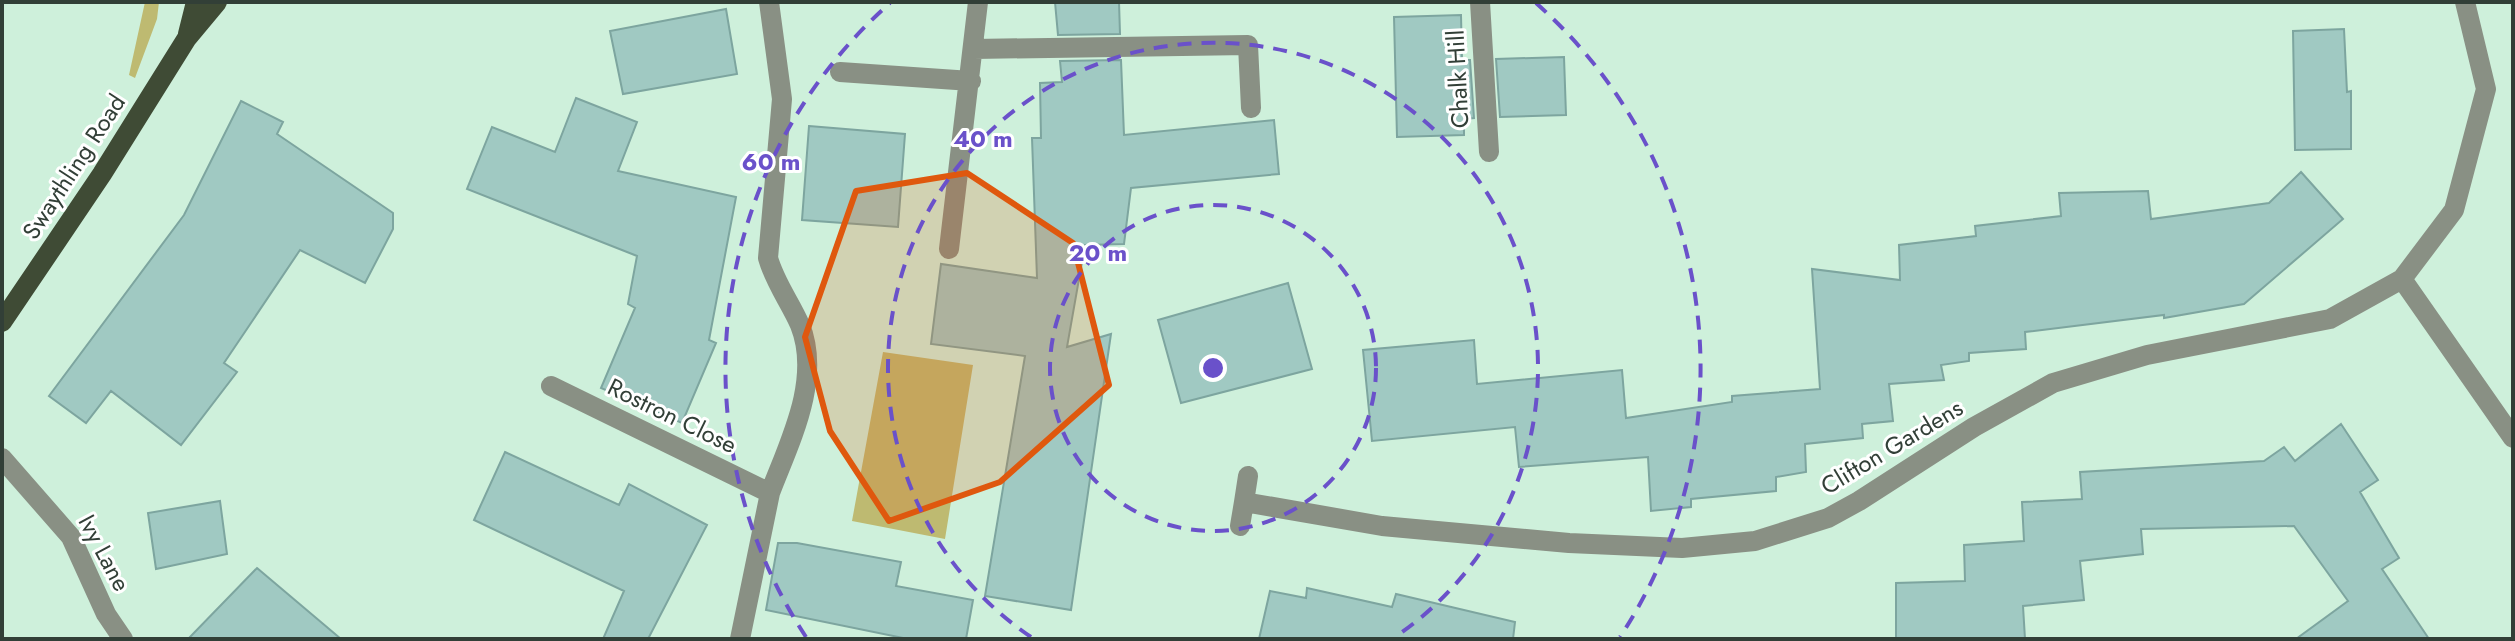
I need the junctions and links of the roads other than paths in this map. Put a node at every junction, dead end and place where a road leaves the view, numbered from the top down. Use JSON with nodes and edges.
{"nodes":[{"id":1,"x":196,"y":2,"type":"edge"},
{"id":2,"x":217,"y":2,"type":"edge"},
{"id":3,"x":769,"y":2,"type":"edge"},
{"id":4,"x":978,"y":2,"type":"edge"},
{"id":5,"x":1480,"y":2,"type":"edge"},
{"id":6,"x":2465,"y":2,"type":"edge"},
{"id":7,"x":187,"y":38,"type":"junction"},
{"id":8,"x":974,"y":49,"type":"junction"},
{"id":9,"x":840,"y":72,"type":"dead end"},
{"id":10,"x":971,"y":81,"type":"junction"},
{"id":11,"x":1251,"y":108,"type":"dead end"},
{"id":12,"x":1489,"y":152,"type":"dead end"},
{"id":13,"x":949,"y":249,"type":"dead end"},
{"id":14,"x":2402,"y":279,"type":"junction"},
{"id":15,"x":2,"y":322,"type":"edge"},
{"id":16,"x":551,"y":386,"type":"dead end"},
{"id":17,"x":2513,"y":438,"type":"edge"},
{"id":18,"x":2,"y":458,"type":"edge"},
{"id":19,"x":1248,"y":476,"type":"dead end"},
{"id":20,"x":770,"y":493,"type":"junction"},
{"id":21,"x":1244,"y":502,"type":"junction"},
{"id":22,"x":1240,"y":526,"type":"dead end"},
{"id":23,"x":123,"y":639,"type":"edge"},
{"id":24,"x":740,"y":639,"type":"edge"}],
"edges":[{"from":1,"to":7,"type":"main road","name":"Swaythling Road"},
{"from":2,"to":7,"type":"main road","name":"Swaythling Road"},
{"from":3,"to":20,"type":"street"},
{"from":4,"to":8,"type":"street"},
{"from":5,"to":12,"type":"street","name":"Chalk Hill"},
{"from":6,"to":14,"type":"street","name":"Clifton Gardens"},
{"from":7,"to":15,"type":"main road","name":"Swaythling Road"},
{"from":8,"to":10,"type":"street"},
{"from":8,"to":11,"type":"street"},
{"from":9,"to":10,"type":"street"},
{"from":10,"to":13,"type":"street"},
{"from":14,"to":17,"type":"street"},
{"from":14,"to":21,"type":"street","name":"Clifton Gardens"},
{"from":16,"to":20,"type":"street","name":"Rostron Close"},
{"from":18,"to":23,"type":"street","name":"Ivy Lane"},
{"from":19,"to":21,"type":"street"},
{"from":20,"to":24,"type":"street"},
{"from":21,"to":22,"type":"street"}]}
